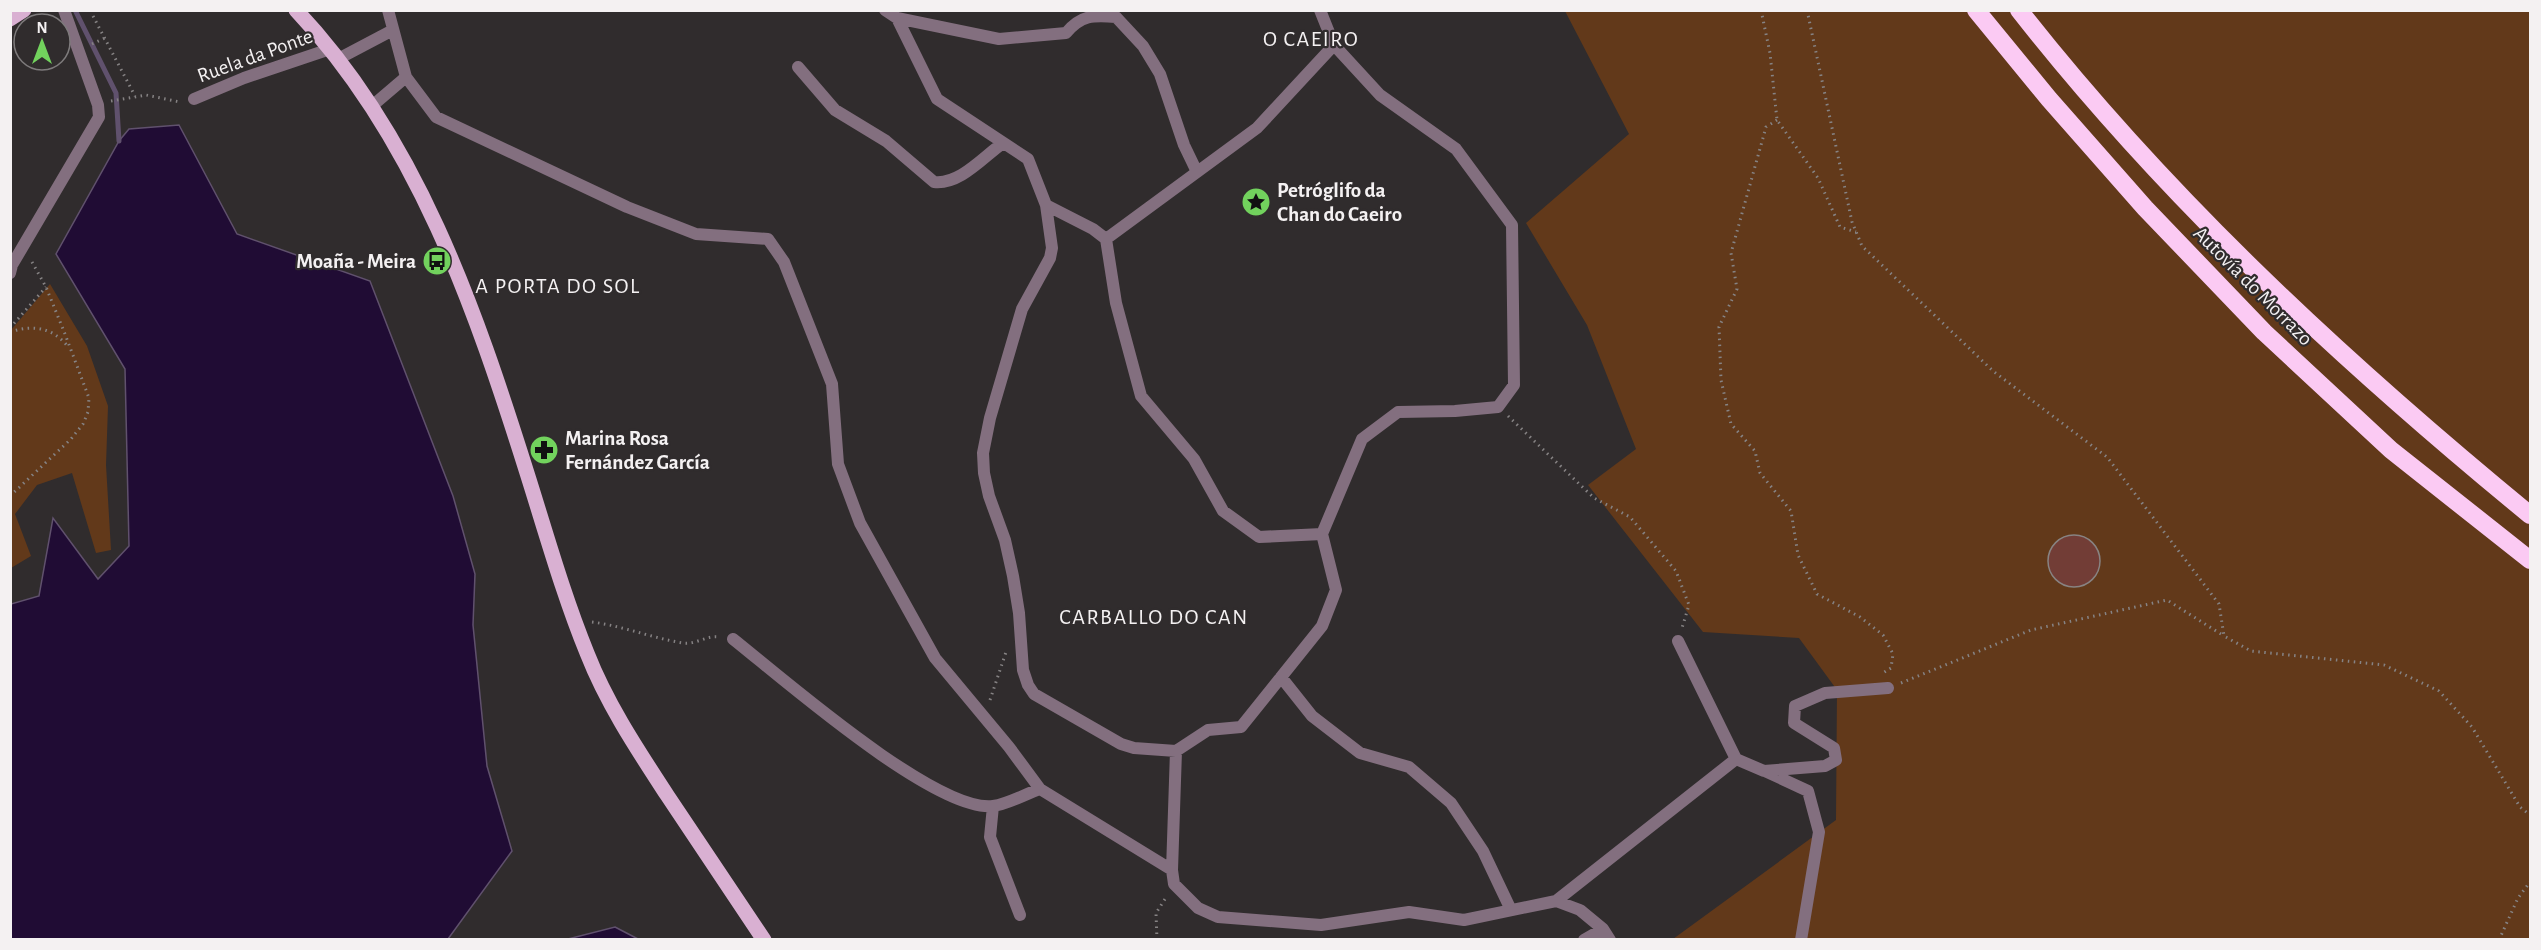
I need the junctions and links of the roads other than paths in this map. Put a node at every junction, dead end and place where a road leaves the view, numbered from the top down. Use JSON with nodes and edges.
{"nodes":[{"id":1,"x":24,"y":10,"type":"edge"},
{"id":2,"x":64,"y":10,"type":"edge"},
{"id":3,"x":296,"y":10,"type":"edge"},
{"id":4,"x":388,"y":10,"type":"edge"},
{"id":5,"x":885,"y":10,"type":"edge"},
{"id":6,"x":1320,"y":10,"type":"edge"},
{"id":7,"x":1976,"y":10,"type":"edge"},
{"id":8,"x":2019,"y":10,"type":"edge"},
{"id":9,"x":897,"y":18,"type":"junction"},
{"id":10,"x":10,"y":19,"type":"edge"},
{"id":11,"x":393,"y":30,"type":"junction"},
{"id":12,"x":1334,"y":45,"type":"junction"},
{"id":13,"x":334,"y":54,"type":"junction"},
{"id":14,"x":798,"y":67,"type":"dead end"},
{"id":15,"x":406,"y":77,"type":"junction"},
{"id":16,"x":194,"y":99,"type":"road end"},
{"id":17,"x":372,"y":106,"type":"junction"},
{"id":18,"x":1003,"y":143,"type":"junction"},
{"id":19,"x":1197,"y":172,"type":"junction"},
{"id":20,"x":1046,"y":205,"type":"junction"},
{"id":21,"x":1106,"y":239,"type":"junction"},
{"id":22,"x":11,"y":267,"type":"edge"},
{"id":23,"x":2530,"y":515,"type":"edge"},
{"id":24,"x":1322,"y":534,"type":"junction"},
{"id":25,"x":2530,"y":560,"type":"edge"},
{"id":26,"x":733,"y":639,"type":"road end"},
{"id":27,"x":1678,"y":641,"type":"road end"},
{"id":28,"x":1281,"y":677,"type":"junction"},
{"id":29,"x":1888,"y":688,"type":"road end"},
{"id":30,"x":1176,"y":751,"type":"junction"},
{"id":31,"x":1736,"y":759,"type":"junction"},
{"id":32,"x":1764,"y":771,"type":"junction"},
{"id":33,"x":1040,"y":789,"type":"junction"},
{"id":34,"x":993,"y":806,"type":"junction"},
{"id":35,"x":1172,"y":870,"type":"junction"},
{"id":36,"x":1556,"y":901,"type":"junction"},
{"id":37,"x":1511,"y":910,"type":"junction"},
{"id":38,"x":1020,"y":915,"type":"dead end"},
{"id":39,"x":1607,"y":934,"type":"edge"},
{"id":40,"x":764,"y":939,"type":"edge"},
{"id":41,"x":1584,"y":939,"type":"edge"},
{"id":42,"x":1801,"y":939,"type":"edge"}],
"edges":[{"from":1,"to":10,"type":"main road"},
{"from":2,"to":22,"type":"street"},
{"from":3,"to":13,"type":"main road"},
{"from":4,"to":11,"type":"street"},
{"from":5,"to":9,"type":"street"},
{"from":6,"to":12,"type":"street"},
{"from":7,"to":25,"type":"highway","name":"Autovía do Morrazo"},
{"from":8,"to":23,"type":"highway","name":"Autovía do Morrazo"},
{"from":9,"to":18,"type":"street"},
{"from":9,"to":19,"type":"street"},
{"from":11,"to":13,"type":"street","name":"Ruela da Ponte"},
{"from":11,"to":15,"type":"street"},
{"from":12,"to":19,"type":"street"},
{"from":12,"to":24,"type":"street"},
{"from":13,"to":16,"type":"street","name":"Ruela da Ponte"},
{"from":13,"to":17,"type":"main road"},
{"from":14,"to":18,"type":"street"},
{"from":15,"to":17,"type":"street"},
{"from":15,"to":33,"type":"street"},
{"from":17,"to":40,"type":"main road"},
{"from":18,"to":20,"type":"street"},
{"from":19,"to":21,"type":"street"},
{"from":20,"to":21,"type":"street"},
{"from":20,"to":30,"type":"street"},
{"from":21,"to":24,"type":"street"},
{"from":24,"to":28,"type":"street"},
{"from":26,"to":34,"type":"street"},
{"from":27,"to":31,"type":"street"},
{"from":28,"to":30,"type":"street"},
{"from":28,"to":37,"type":"street"},
{"from":29,"to":32,"type":"street"},
{"from":30,"to":35,"type":"street"},
{"from":31,"to":32,"type":"street"},
{"from":31,"to":36,"type":"street"},
{"from":32,"to":42,"type":"street"},
{"from":33,"to":34,"type":"street"},
{"from":33,"to":35,"type":"street"},
{"from":34,"to":38,"type":"street"},
{"from":35,"to":37,"type":"street"},
{"from":36,"to":37,"type":"street"},
{"from":36,"to":39,"type":"street"},
{"from":39,"to":41,"type":"street"}]}
